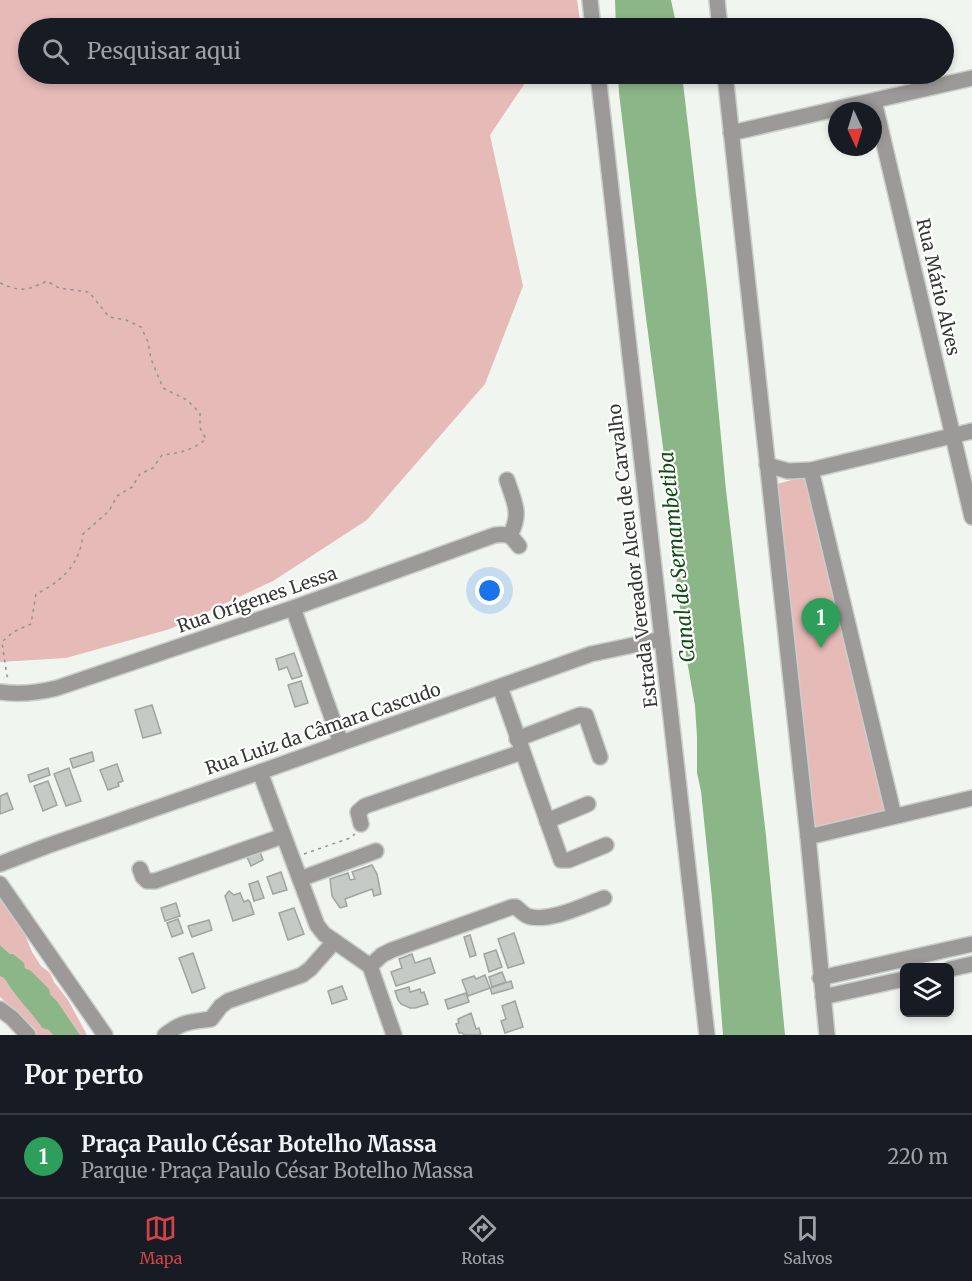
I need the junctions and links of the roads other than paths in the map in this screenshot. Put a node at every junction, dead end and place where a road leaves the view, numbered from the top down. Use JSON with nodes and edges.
{"nodes":[{"id":1,"x":590,"y":0,"type":"edge"},
{"id":2,"x":717,"y":0,"type":"edge"},
{"id":3,"x":592,"y":18,"type":"edge"},
{"id":4,"x":719,"y":18,"type":"edge"},
{"id":5,"x":972,"y":78,"type":"edge"},
{"id":6,"x":954,"y":82,"type":"edge"},
{"id":7,"x":599,"y":84,"type":"edge"},
{"id":8,"x":726,"y":84,"type":"edge"},
{"id":9,"x":946,"y":84,"type":"edge"},
{"id":10,"x":874,"y":101,"type":"junction"},
{"id":11,"x":731,"y":133,"type":"junction"},
{"id":12,"x":972,"y":431,"type":"edge"},
{"id":13,"x":953,"y":435,"type":"junction"},
{"id":14,"x":766,"y":465,"type":"junction"},
{"id":15,"x":811,"y":470,"type":"junction"},
{"id":16,"x":507,"y":480,"type":"dead end"},
{"id":17,"x":972,"y":517,"type":"edge"},
{"id":18,"x":293,"y":609,"type":"junction"},
{"id":19,"x":662,"y":639,"type":"junction"},
{"id":20,"x":500,"y":687,"type":"junction"},
{"id":21,"x":0,"y":692,"type":"edge"},
{"id":22,"x":341,"y":743,"type":"junction"},
{"id":23,"x":520,"y":746,"type":"junction"},
{"id":24,"x":600,"y":757,"type":"dead end"},
{"id":25,"x":260,"y":772,"type":"junction"},
{"id":26,"x":972,"y":798,"type":"edge"},
{"id":27,"x":588,"y":804,"type":"dead end"},
{"id":28,"x":894,"y":816,"type":"junction"},
{"id":29,"x":547,"y":820,"type":"junction"},
{"id":30,"x":361,"y":824,"type":"road end"},
{"id":31,"x":283,"y":836,"type":"junction"},
{"id":32,"x":808,"y":837,"type":"junction"},
{"id":33,"x":606,"y":845,"type":"dead end"},
{"id":34,"x":376,"y":852,"type":"dead end"},
{"id":35,"x":0,"y":864,"type":"edge"},
{"id":36,"x":140,"y":869,"type":"dead end"},
{"id":37,"x":300,"y":879,"type":"junction"},
{"id":38,"x":0,"y":884,"type":"edge"},
{"id":39,"x":604,"y":898,"type":"dead end"},
{"id":40,"x":334,"y":942,"type":"junction"},
{"id":41,"x":972,"y":944,"type":"edge"},
{"id":42,"x":972,"y":964,"type":"edge"},
{"id":43,"x":370,"y":966,"type":"junction"},
{"id":44,"x":954,"y":968,"type":"edge"},
{"id":45,"x":820,"y":978,"type":"junction"},
{"id":46,"x":900,"y":980,"type":"edge"},
{"id":47,"x":823,"y":997,"type":"junction"},
{"id":48,"x":0,"y":1009,"type":"edge"},
{"id":49,"x":28,"y":1035,"type":"edge"},
{"id":50,"x":105,"y":1035,"type":"edge"},
{"id":51,"x":165,"y":1035,"type":"edge"},
{"id":52,"x":394,"y":1035,"type":"edge"},
{"id":53,"x":707,"y":1035,"type":"edge"},
{"id":54,"x":827,"y":1035,"type":"edge"}],
"edges":[{"from":1,"to":3,"type":"street"},
{"from":2,"to":4,"type":"street"},
{"from":5,"to":6,"type":"street"},
{"from":7,"to":19,"type":"street","name":"Estrada Vereador Alceu de Carvalho"},
{"from":8,"to":11,"type":"street"},
{"from":9,"to":10,"type":"street"},
{"from":10,"to":11,"type":"street"},
{"from":10,"to":13,"type":"street","name":"Rua Mário Alves"},
{"from":11,"to":14,"type":"street"},
{"from":12,"to":13,"type":"street"},
{"from":13,"to":15,"type":"street"},
{"from":13,"to":17,"type":"street","name":"Rua Mário Alves"},
{"from":14,"to":15,"type":"street"},
{"from":14,"to":32,"type":"street"},
{"from":15,"to":28,"type":"street"},
{"from":16,"to":18,"type":"street","name":"Rua Orígenes Lessa"},
{"from":18,"to":21,"type":"street","name":"Rua Orígenes Lessa"},
{"from":18,"to":22,"type":"street"},
{"from":19,"to":20,"type":"street","name":"Rua Luiz da Câmara Cascudo"},
{"from":19,"to":53,"type":"street","name":"Estrada Vereador Alceu de Carvalho"},
{"from":20,"to":22,"type":"street","name":"Rua Luiz da Câmara Cascudo"},
{"from":20,"to":23,"type":"street"},
{"from":22,"to":25,"type":"street","name":"Rua Luiz da Câmara Cascudo"},
{"from":23,"to":24,"type":"street"},
{"from":23,"to":29,"type":"street"},
{"from":23,"to":30,"type":"street"},
{"from":25,"to":31,"type":"street"},
{"from":25,"to":35,"type":"street","name":"Rua Luiz da Câmara Cascudo"},
{"from":26,"to":28,"type":"street"},
{"from":27,"to":29,"type":"street"},
{"from":28,"to":32,"type":"street"},
{"from":29,"to":33,"type":"street"},
{"from":31,"to":36,"type":"street"},
{"from":31,"to":37,"type":"street"},
{"from":32,"to":45,"type":"street"},
{"from":34,"to":37,"type":"street"},
{"from":37,"to":40,"type":"street"},
{"from":38,"to":50,"type":"street"},
{"from":39,"to":43,"type":"street"},
{"from":40,"to":43,"type":"street"},
{"from":40,"to":51,"type":"street"},
{"from":41,"to":45,"type":"street"},
{"from":42,"to":44,"type":"street"},
{"from":43,"to":52,"type":"street"},
{"from":45,"to":47,"type":"street"},
{"from":46,"to":47,"type":"street"},
{"from":47,"to":54,"type":"street"},
{"from":48,"to":49,"type":"street"}]}
